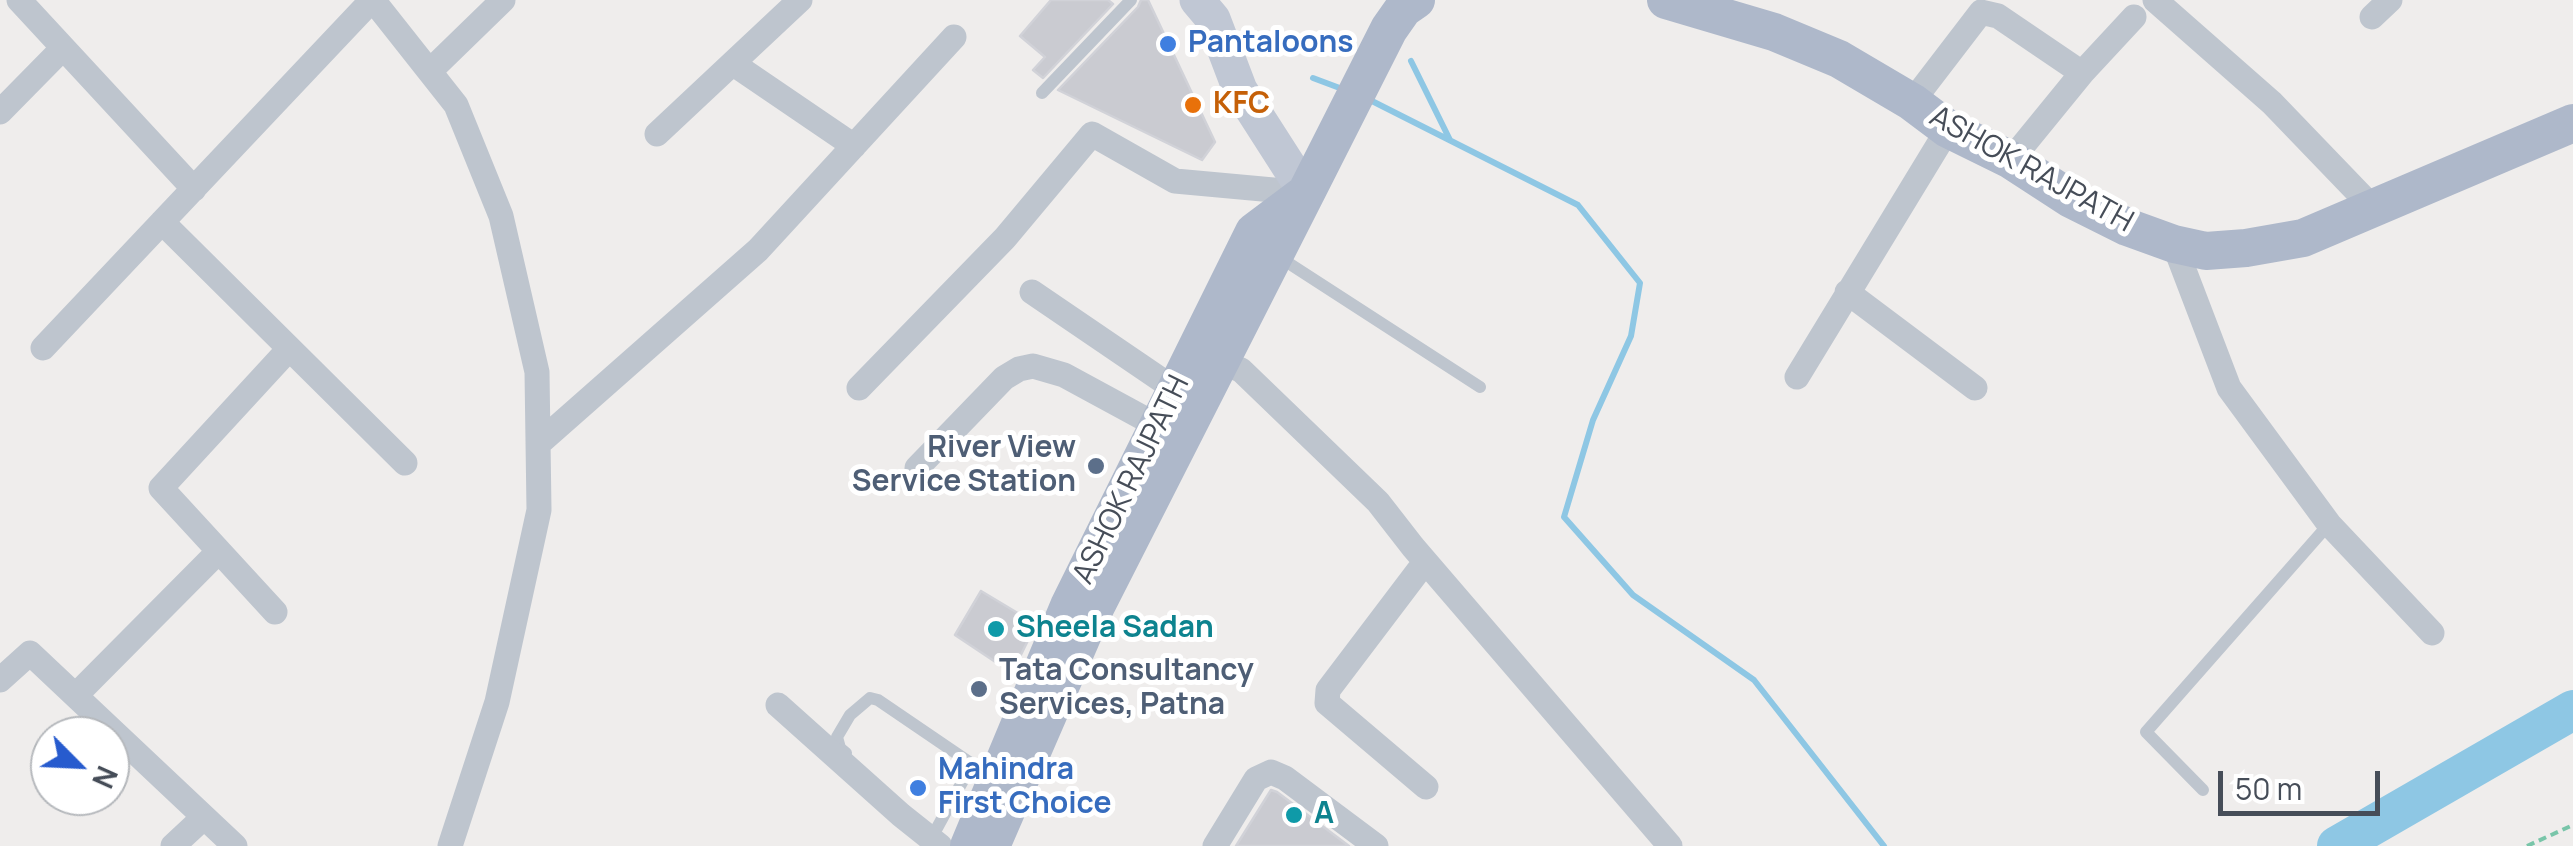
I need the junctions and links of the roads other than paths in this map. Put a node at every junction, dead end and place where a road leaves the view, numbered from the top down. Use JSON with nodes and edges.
{"nodes":[{"id":1,"x":19,"y":0,"type":"edge"},
{"id":2,"x":372,"y":0,"type":"edge"},
{"id":3,"x":502,"y":0,"type":"edge"},
{"id":4,"x":800,"y":0,"type":"edge"},
{"id":5,"x":1131,"y":0,"type":"edge"},
{"id":6,"x":1197,"y":0,"type":"edge"},
{"id":7,"x":1666,"y":0,"type":"edge"},
{"id":8,"x":2155,"y":0,"type":"edge"},
{"id":9,"x":1400,"y":3,"type":"edge"},
{"id":10,"x":2134,"y":16,"type":"dead end"},
{"id":11,"x":954,"y":37,"type":"dead end"},
{"id":12,"x":63,"y":48,"type":"junction"},
{"id":13,"x":735,"y":64,"type":"junction"},
{"id":14,"x":430,"y":71,"type":"junction"},
{"id":15,"x":2082,"y":73,"type":"junction"},
{"id":16,"x":1042,"y":93,"type":"dead end"},
{"id":17,"x":1912,"y":102,"type":"junction"},
{"id":18,"x":0,"y":112,"type":"edge"},
{"id":19,"x":2573,"y":123,"type":"edge"},
{"id":20,"x":1948,"y":130,"type":"junction"},
{"id":21,"x":658,"y":134,"type":"dead end"},
{"id":22,"x":854,"y":146,"type":"junction"},
{"id":23,"x":2011,"y":160,"type":"junction"},
{"id":24,"x":194,"y":189,"type":"junction"},
{"id":25,"x":1306,"y":193,"type":"junction"},
{"id":26,"x":2374,"y":209,"type":"junction"},
{"id":27,"x":162,"y":222,"type":"junction"},
{"id":28,"x":2174,"y":244,"type":"junction"},
{"id":29,"x":1275,"y":254,"type":"junction"},
{"id":30,"x":1032,"y":292,"type":"dead end"},
{"id":31,"x":1847,"y":292,"type":"junction"},
{"id":32,"x":43,"y":348,"type":"dead end"},
{"id":33,"x":289,"y":349,"type":"junction"},
{"id":34,"x":1220,"y":362,"type":"junction"},
{"id":35,"x":1797,"y":377,"type":"dead end"},
{"id":36,"x":1480,"y":387,"type":"dead end"},
{"id":37,"x":859,"y":388,"type":"dead end"},
{"id":38,"x":1975,"y":388,"type":"dead end"},
{"id":39,"x":1176,"y":390,"type":"junction"},
{"id":40,"x":1158,"y":426,"type":"junction"},
{"id":41,"x":538,"y":444,"type":"junction"},
{"id":42,"x":404,"y":464,"type":"dead end"},
{"id":43,"x":917,"y":468,"type":"dead end"},
{"id":44,"x":2329,"y":524,"type":"junction"},
{"id":45,"x":219,"y":551,"type":"junction"},
{"id":46,"x":1426,"y":562,"type":"junction"},
{"id":47,"x":275,"y":612,"type":"dead end"},
{"id":48,"x":2432,"y":633,"type":"dead end"},
{"id":49,"x":0,"y":680,"type":"edge"},
{"id":50,"x":76,"y":696,"type":"junction"},
{"id":51,"x":778,"y":705,"type":"dead end"},
{"id":52,"x":984,"y":773,"type":"junction"},
{"id":53,"x":1426,"y":787,"type":"dead end"},
{"id":54,"x":2203,"y":790,"type":"dead end"},
{"id":55,"x":203,"y":818,"type":"junction"},
{"id":56,"x":949,"y":840,"type":"edge"},
{"id":57,"x":174,"y":846,"type":"edge"},
{"id":58,"x":235,"y":846,"type":"edge"},
{"id":59,"x":450,"y":846,"type":"edge"},
{"id":60,"x":958,"y":846,"type":"edge"},
{"id":61,"x":991,"y":846,"type":"edge"},
{"id":62,"x":1215,"y":846,"type":"edge"},
{"id":63,"x":1376,"y":846,"type":"edge"},
{"id":64,"x":1670,"y":846,"type":"edge"}],
"edges":[{"from":1,"to":12,"type":"street"},
{"from":2,"to":14,"type":"street"},
{"from":2,"to":24,"type":"street"},
{"from":3,"to":14,"type":"street"},
{"from":4,"to":13,"type":"street"},
{"from":5,"to":16,"type":"lane"},
{"from":6,"to":25,"type":"main road"},
{"from":7,"to":17,"type":"main road","name":"ASHOK RAJPATH"},
{"from":8,"to":26,"type":"street"},
{"from":9,"to":25,"type":"main road","name":"ASHOK RAJPATH"},
{"from":10,"to":15,"type":"street"},
{"from":11,"to":22,"type":"street"},
{"from":12,"to":18,"type":"street"},
{"from":12,"to":24,"type":"street"},
{"from":13,"to":21,"type":"street"},
{"from":13,"to":22,"type":"street"},
{"from":14,"to":41,"type":"street"},
{"from":15,"to":17,"type":"street"},
{"from":15,"to":23,"type":"street"},
{"from":17,"to":20,"type":"main road","name":"ASHOK RAJPATH"},
{"from":19,"to":26,"type":"main road","name":"ASHOK RAJPATH"},
{"from":20,"to":23,"type":"main road","name":"ASHOK RAJPATH"},
{"from":20,"to":31,"type":"street"},
{"from":22,"to":41,"type":"street"},
{"from":23,"to":28,"type":"main road","name":"ASHOK RAJPATH"},
{"from":24,"to":27,"type":"street"},
{"from":25,"to":29,"type":"main road","name":"ASHOK RAJPATH"},
{"from":25,"to":37,"type":"street"},
{"from":25,"to":39,"type":"main road","name":"ASHOK RAJPATH"},
{"from":26,"to":28,"type":"main road","name":"ASHOK RAJPATH"},
{"from":27,"to":32,"type":"street"},
{"from":27,"to":33,"type":"street"},
{"from":28,"to":44,"type":"street"},
{"from":29,"to":34,"type":"main road","name":"ASHOK RAJPATH"},
{"from":29,"to":36,"type":"lane"},
{"from":30,"to":39,"type":"street"},
{"from":31,"to":35,"type":"street"},
{"from":31,"to":38,"type":"street"},
{"from":33,"to":42,"type":"street"},
{"from":33,"to":45,"type":"street"},
{"from":34,"to":46,"type":"street"},
{"from":34,"to":61,"type":"main road","name":"ASHOK RAJPATH"},
{"from":39,"to":40,"type":"main road","name":"ASHOK RAJPATH"},
{"from":40,"to":43,"type":"street"},
{"from":40,"to":52,"type":"main road","name":"ASHOK RAJPATH"},
{"from":41,"to":59,"type":"street"},
{"from":44,"to":48,"type":"street"},
{"from":44,"to":54,"type":"lane"},
{"from":45,"to":47,"type":"street"},
{"from":45,"to":50,"type":"street"},
{"from":46,"to":53,"type":"street"},
{"from":46,"to":64,"type":"street"},
{"from":49,"to":50,"type":"street"},
{"from":50,"to":55,"type":"street"},
{"from":51,"to":56,"type":"street"},
{"from":52,"to":56,"type":"main road","name":"ASHOK RAJPATH"},
{"from":52,"to":56,"type":"lane"},
{"from":55,"to":57,"type":"street"},
{"from":55,"to":58,"type":"street"},
{"from":56,"to":60,"type":"lane"},
{"from":62,"to":63,"type":"street"}]}
